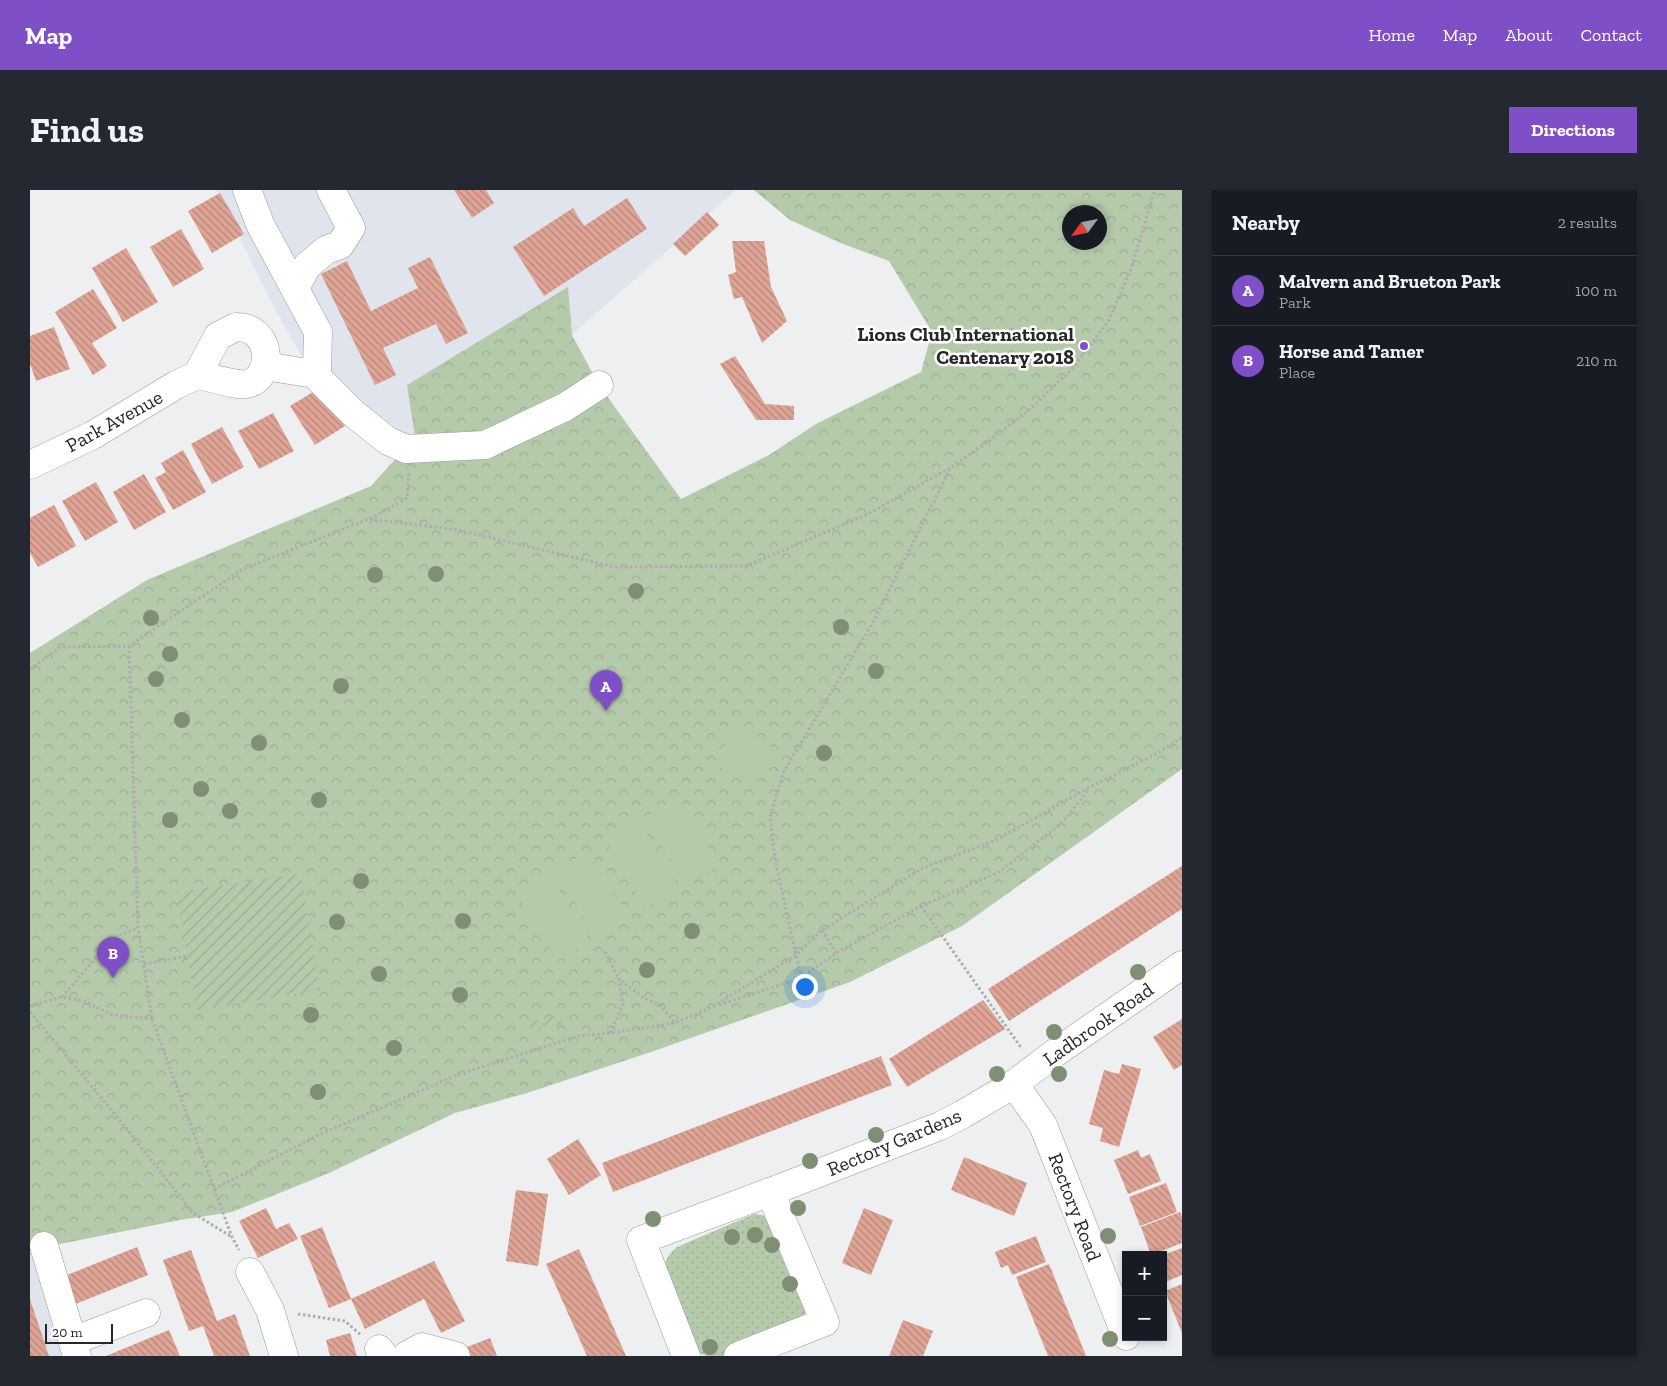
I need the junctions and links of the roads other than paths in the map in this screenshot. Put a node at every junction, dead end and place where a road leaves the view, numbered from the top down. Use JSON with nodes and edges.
{"nodes":[{"id":1,"x":247,"y":190,"type":"edge"},
{"id":2,"x":330,"y":190,"type":"edge"},
{"id":3,"x":296,"y":288,"type":"junction"},
{"id":4,"x":264,"y":366,"type":"junction"},
{"id":5,"x":314,"y":374,"type":"junction"},
{"id":6,"x":198,"y":375,"type":"junction"},
{"id":7,"x":599,"y":385,"type":"dead end"},
{"id":8,"x":30,"y":465,"type":"edge"},
{"id":9,"x":1182,"y":965,"type":"edge"},
{"id":10,"x":1024,"y":1076,"type":"junction"},
{"id":11,"x":770,"y":1192,"type":"junction"},
{"id":12,"x":44,"y":1246,"type":"dead end"},
{"id":13,"x":250,"y":1272,"type":"dead end"},
{"id":14,"x":146,"y":1313,"type":"dead end"},
{"id":15,"x":1122,"y":1326,"type":"edge"},
{"id":16,"x":1128,"y":1341,"type":"edge"},
{"id":17,"x":75,"y":1349,"type":"edge"},
{"id":18,"x":284,"y":1356,"type":"edge"},
{"id":19,"x":406,"y":1356,"type":"edge"},
{"id":20,"x":456,"y":1356,"type":"edge"},
{"id":21,"x":686,"y":1356,"type":"edge"},
{"id":22,"x":738,"y":1356,"type":"edge"},
{"id":23,"x":1134,"y":1356,"type":"edge"}],
"edges":[{"from":1,"to":3,"type":"street"},
{"from":2,"to":3,"type":"street"},
{"from":3,"to":5,"type":"street"},
{"from":4,"to":5,"type":"street"},
{"from":4,"to":6,"type":"street"},
{"from":4,"to":6,"type":"street"},
{"from":5,"to":7,"type":"street"},
{"from":6,"to":8,"type":"street","name":"Park Avenue"},
{"from":9,"to":10,"type":"street","name":"Ladbrook Road"},
{"from":10,"to":11,"type":"street","name":"Rectory Gardens"},
{"from":10,"to":15,"type":"street","name":"Rectory Road"},
{"from":11,"to":21,"type":"street","name":"Rectory Gardens"},
{"from":11,"to":22,"type":"street"},
{"from":12,"to":17,"type":"street"},
{"from":13,"to":18,"type":"street"},
{"from":14,"to":17,"type":"street"},
{"from":16,"to":23,"type":"street","name":"Rectory Road"},
{"from":19,"to":20,"type":"street"}]}
